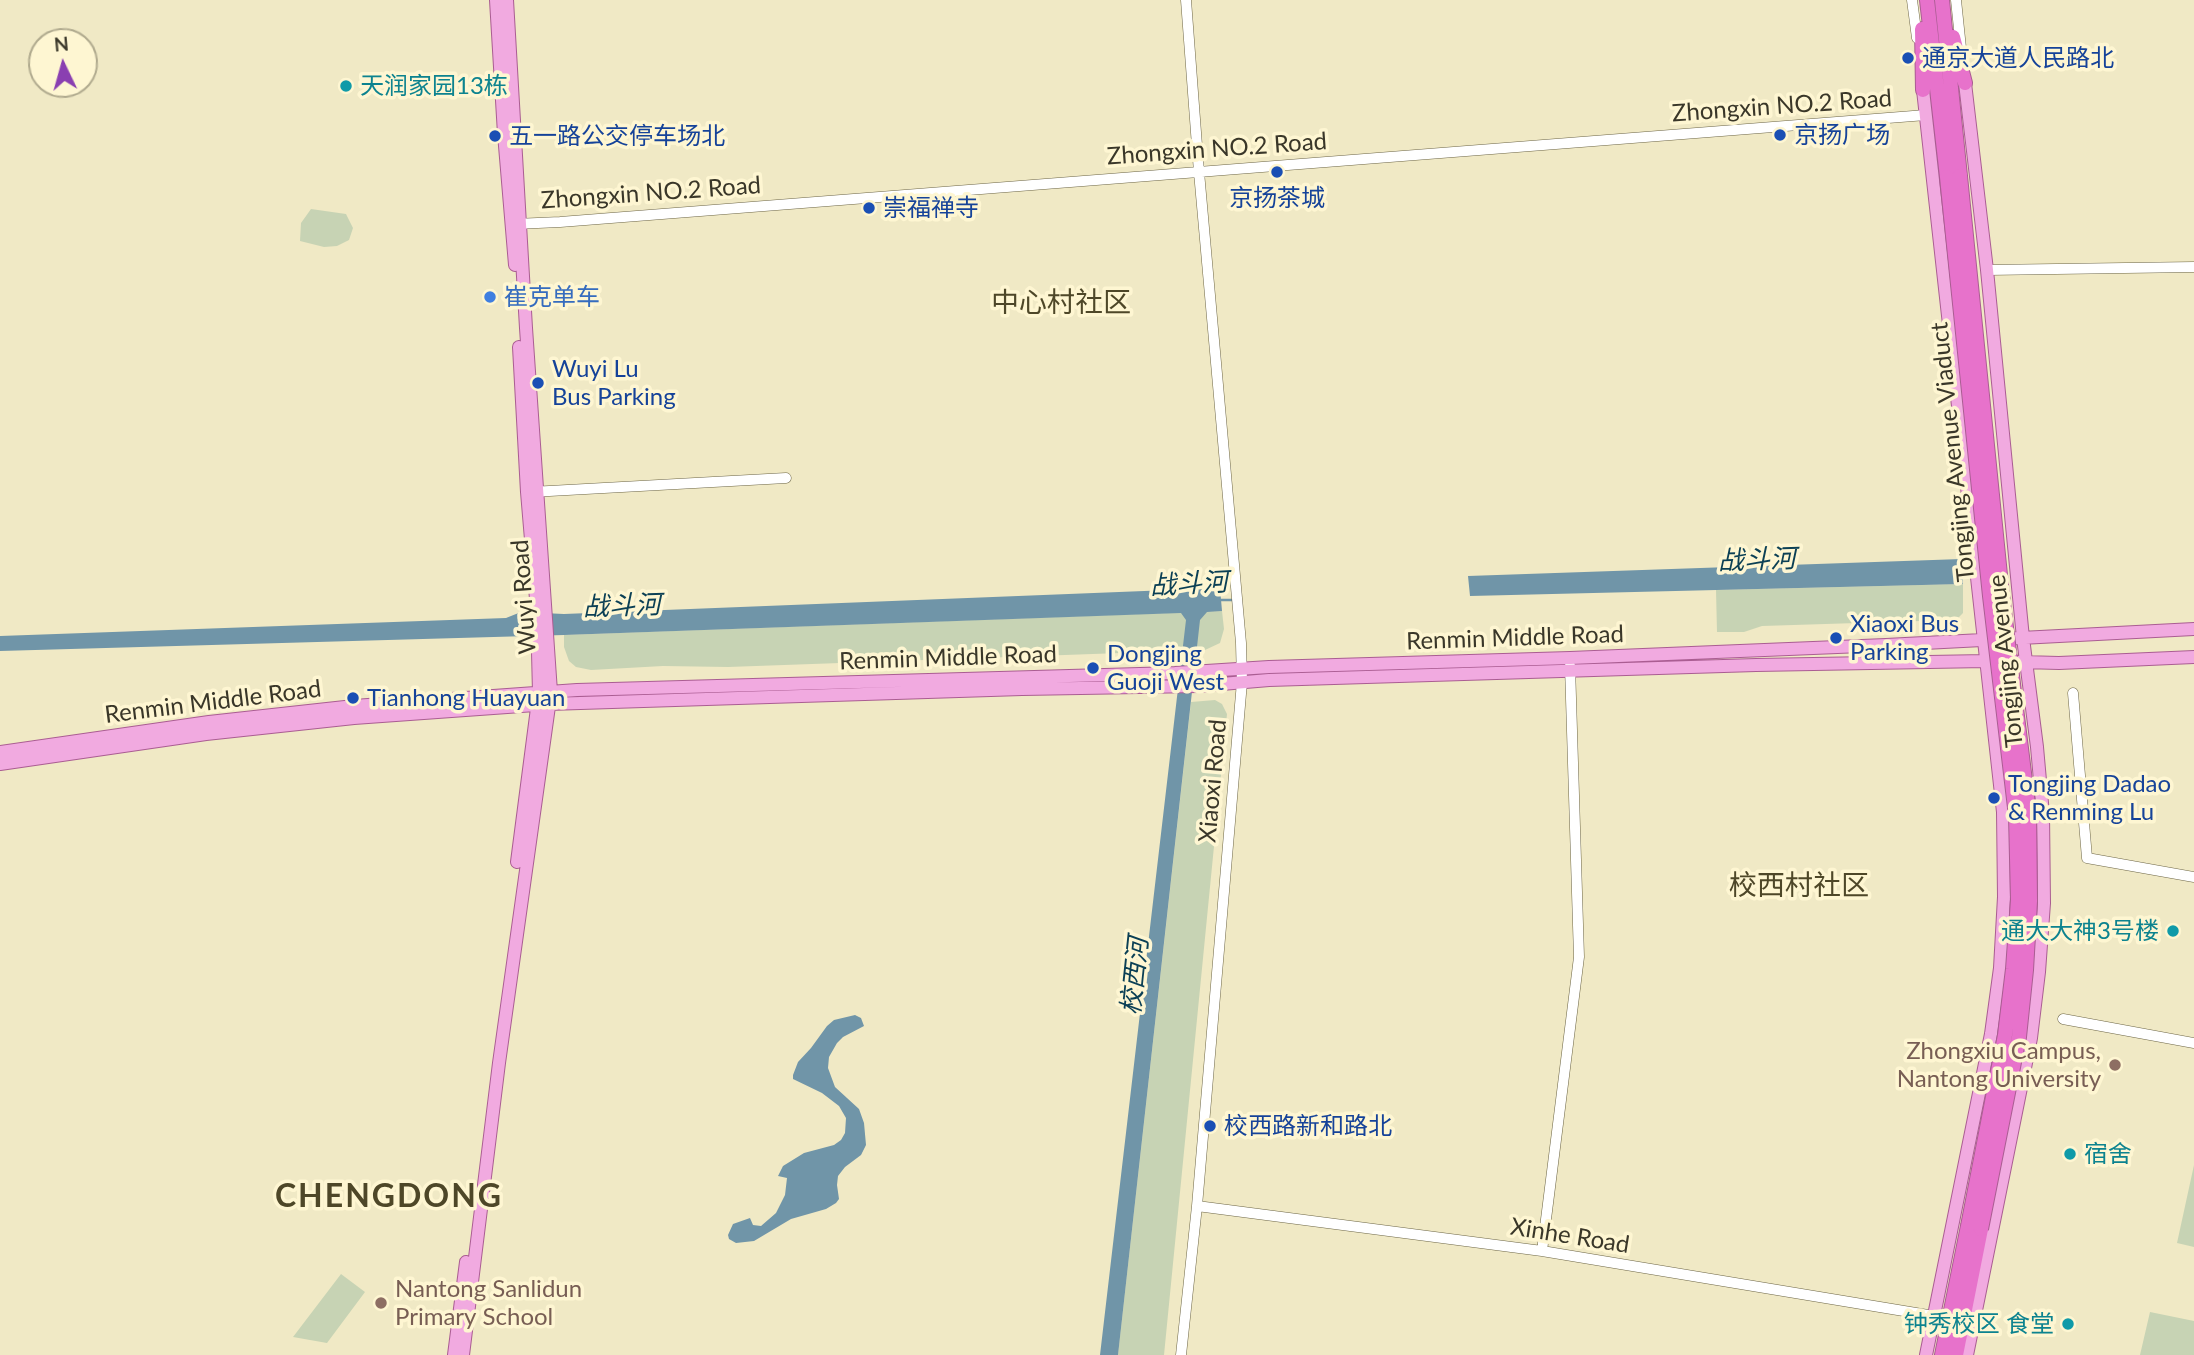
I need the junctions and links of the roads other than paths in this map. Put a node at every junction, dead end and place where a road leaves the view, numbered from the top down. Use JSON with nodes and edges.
{"nodes":[{"id":1,"x":496,"y":0,"type":"edge"},
{"id":2,"x":507,"y":0,"type":"edge"},
{"id":3,"x":1186,"y":0,"type":"edge"},
{"id":4,"x":1912,"y":0,"type":"edge"},
{"id":5,"x":1922,"y":0,"type":"edge"},
{"id":6,"x":1927,"y":0,"type":"edge"},
{"id":7,"x":1944,"y":0,"type":"edge"},
{"id":8,"x":1956,"y":0,"type":"edge"},
{"id":9,"x":1965,"y":83,"type":"junction"},
{"id":10,"x":1923,"y":90,"type":"junction"},
{"id":11,"x":1926,"y":115,"type":"junction"},
{"id":12,"x":1199,"y":172,"type":"junction"},
{"id":13,"x":1954,"y":177,"type":"junction"},
{"id":14,"x":516,"y":224,"type":"junction"},
{"id":15,"x":2194,"y":267,"type":"edge"},
{"id":16,"x":1987,"y":270,"type":"junction"},
{"id":17,"x":786,"y":478,"type":"dead end"},
{"id":18,"x":527,"y":492,"type":"junction"},
{"id":19,"x":542,"y":611,"type":"junction"},
{"id":20,"x":2194,"y":629,"type":"edge"},
{"id":21,"x":2023,"y":638,"type":"junction"},
{"id":22,"x":1984,"y":640,"type":"junction"},
{"id":23,"x":2194,"y":657,"type":"edge"},
{"id":24,"x":1570,"y":658,"type":"junction"},
{"id":25,"x":1986,"y":661,"type":"junction"},
{"id":26,"x":2026,"y":662,"type":"junction"},
{"id":27,"x":1570,"y":672,"type":"junction"},
{"id":28,"x":1242,"y":675,"type":"junction"},
{"id":29,"x":1174,"y":679,"type":"junction"},
{"id":30,"x":2073,"y":694,"type":"dead end"},
{"id":31,"x":544,"y":698,"type":"junction"},
{"id":32,"x":2037,"y":747,"type":"junction"},
{"id":33,"x":1996,"y":750,"type":"junction"},
{"id":34,"x":0,"y":752,"type":"edge"},
{"id":35,"x":0,"y":764,"type":"edge"},
{"id":36,"x":2194,"y":877,"type":"edge"},
{"id":37,"x":2063,"y":1019,"type":"dead end"},
{"id":38,"x":2194,"y":1043,"type":"edge"},
{"id":39,"x":1197,"y":1206,"type":"junction"},
{"id":40,"x":1974,"y":1228,"type":"junction"},
{"id":41,"x":1542,"y":1251,"type":"junction"},
{"id":42,"x":1934,"y":1316,"type":"junction"},
{"id":43,"x":454,"y":1355,"type":"edge"},
{"id":44,"x":463,"y":1355,"type":"edge"},
{"id":45,"x":1181,"y":1355,"type":"edge"},
{"id":46,"x":1926,"y":1355,"type":"edge"},
{"id":47,"x":1942,"y":1355,"type":"edge"},
{"id":48,"x":1956,"y":1355,"type":"edge"},
{"id":49,"x":1967,"y":1355,"type":"edge"}],
"edges":[{"from":1,"to":14,"type":"main road","name":"Wuyi Road"},
{"from":2,"to":14,"type":"main road","name":"Wuyi Road"},
{"from":3,"to":12,"type":"street","name":"Xiaoxi Road"},
{"from":4,"to":10,"type":"street"},
{"from":5,"to":10,"type":"highway"},
{"from":6,"to":13,"type":"highway","name":"Tongjing Avenue Viaduct"},
{"from":7,"to":9,"type":"highway"},
{"from":7,"to":13,"type":"highway","name":"Tongjing Avenue Viaduct"},
{"from":8,"to":9,"type":"street"},
{"from":9,"to":16,"type":"main road","name":"Tongjing Avenue"},
{"from":10,"to":11,"type":"main road","name":"Tongjing Avenue"},
{"from":11,"to":12,"type":"street","name":"Zhongxin NO.2 Road"},
{"from":11,"to":22,"type":"main road","name":"Tongjing Avenue"},
{"from":12,"to":14,"type":"street","name":"Zhongxin NO.2 Road"},
{"from":12,"to":28,"type":"street","name":"Xiaoxi Road"},
{"from":13,"to":40,"type":"highway","name":"Tongjing Avenue Viaduct","bridge":true},
{"from":14,"to":18,"type":"main road","name":"Wuyi Road"},
{"from":14,"to":19,"type":"main road","name":"Wuyi Road"},
{"from":15,"to":16,"type":"street"},
{"from":16,"to":21,"type":"main road","name":"Tongjing Avenue"},
{"from":17,"to":18,"type":"street"},
{"from":18,"to":19,"type":"main road","name":"Wuyi Road"},
{"from":19,"to":31,"type":"main road","name":"Wuyi Road"},
{"from":20,"to":21,"type":"main road","name":"Renmin Middle Road"},
{"from":21,"to":22,"type":"main road","name":"Renmin Middle Road"},
{"from":21,"to":26,"type":"main road","name":"Tongjing Avenue"},
{"from":22,"to":24,"type":"main road","name":"Renmin Middle Road"},
{"from":22,"to":25,"type":"main road","name":"Tongjing Avenue"},
{"from":23,"to":26,"type":"main road","name":"Renmin Middle Road"},
{"from":24,"to":27,"type":"street"},
{"from":24,"to":28,"type":"main road","name":"Renmin Middle Road"},
{"from":25,"to":26,"type":"main road","name":"Renmin Middle Road"},
{"from":25,"to":27,"type":"main road","name":"Renmin Middle Road"},
{"from":25,"to":33,"type":"main road","name":"Tongjing Avenue"},
{"from":26,"to":32,"type":"main road","name":"Tongjing Avenue"},
{"from":27,"to":28,"type":"main road","name":"Renmin Middle Road"},
{"from":27,"to":41,"type":"street"},
{"from":28,"to":29,"type":"main road","name":"Renmin Middle Road"},
{"from":28,"to":29,"type":"main road","name":"Renmin Middle Road"},
{"from":28,"to":39,"type":"street","name":"Xiaoxi Road"},
{"from":29,"to":31,"type":"main road","name":"Renmin Middle Road"},
{"from":30,"to":36,"type":"street"},
{"from":31,"to":34,"type":"main road","name":"Renmin Middle Road"},
{"from":31,"to":35,"type":"main road","name":"Renmin Middle Road"},
{"from":31,"to":43,"type":"main road","name":"Wuyi Road"},
{"from":31,"to":44,"type":"main road","name":"Wuyi Road"},
{"from":32,"to":33,"type":"main road"},
{"from":32,"to":49,"type":"main road","name":"Tongjing Avenue"},
{"from":33,"to":42,"type":"main road","name":"Tongjing Avenue"},
{"from":37,"to":38,"type":"street"},
{"from":39,"to":41,"type":"street","name":"Xinhe Road"},
{"from":39,"to":45,"type":"street","name":"Xiaoxi Road"},
{"from":40,"to":47,"type":"highway","name":"Tongjing Avenue Viaduct"},
{"from":40,"to":48,"type":"highway","name":"Tongjing Avenue Viaduct"},
{"from":41,"to":42,"type":"street","name":"Xinhe Road"},
{"from":42,"to":46,"type":"main road","name":"Tongjing Avenue"}]}
